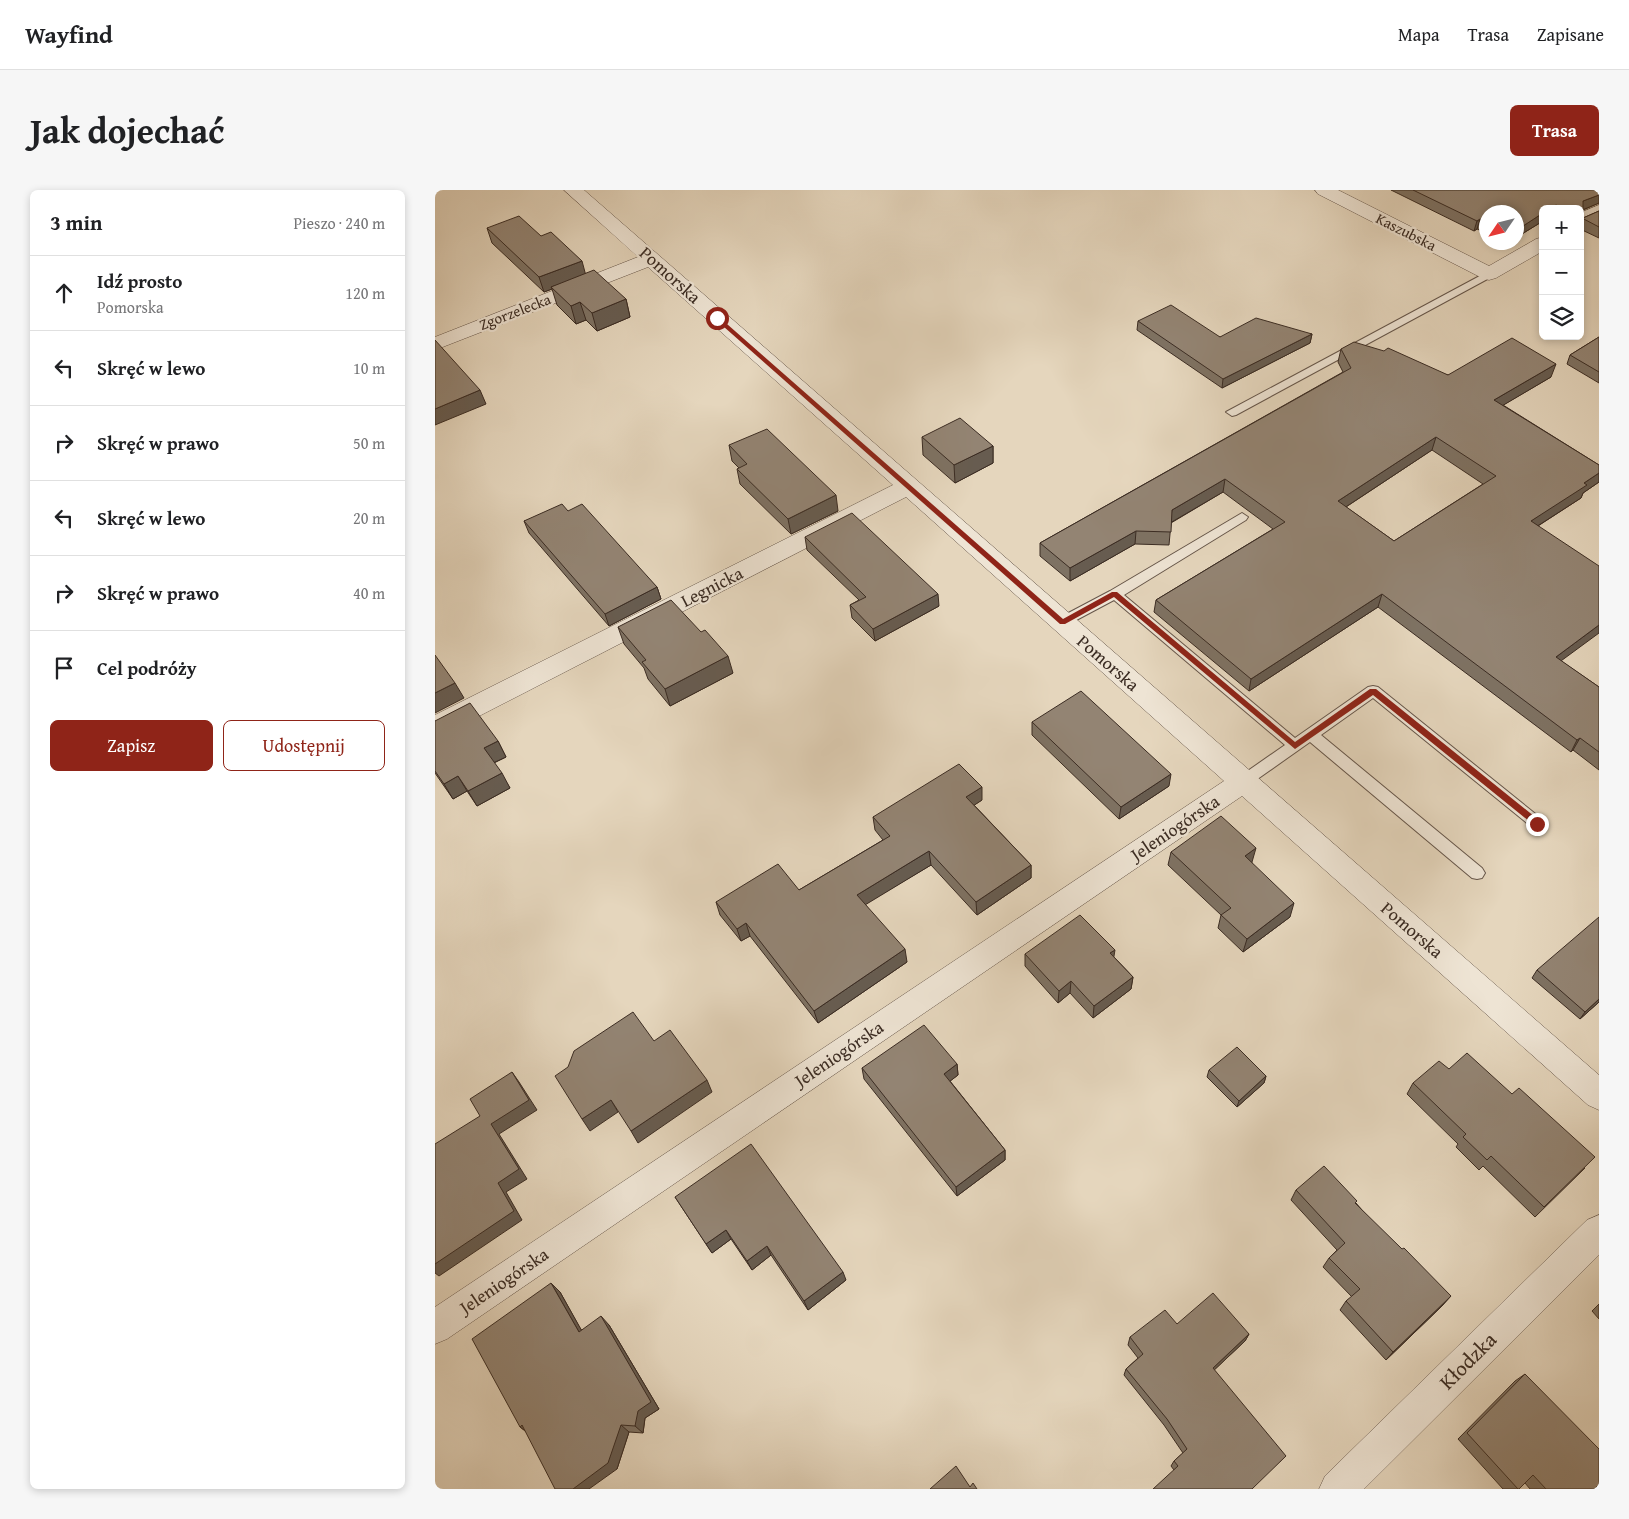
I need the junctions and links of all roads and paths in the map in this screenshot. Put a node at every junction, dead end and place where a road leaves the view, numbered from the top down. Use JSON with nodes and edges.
{"nodes":[{"id":1,"x":573,"y":190,"type":"edge"},
{"id":2,"x":1324,"y":190,"type":"edge"},
{"id":3,"x":1599,"y":210,"type":"edge"},
{"id":4,"x":1584,"y":219,"type":"edge"},
{"id":5,"x":1539,"y":245,"type":"edge"},
{"id":6,"x":651,"y":259,"type":"junction"},
{"id":7,"x":1489,"y":274,"type":"junction"},
{"id":8,"x":435,"y":344,"type":"edge"},
{"id":9,"x":1232,"y":412,"type":"dead end"},
{"id":10,"x":908,"y":487,"type":"junction"},
{"id":11,"x":1242,"y":517,"type":"dead end"},
{"id":12,"x":1115,"y":594,"type":"junction"},
{"id":13,"x":1062,"y":622,"type":"junction"},
{"id":14,"x":435,"y":727,"type":"edge"},
{"id":15,"x":1311,"y":735,"type":"junction"},
{"id":16,"x":1295,"y":746,"type":"junction"},
{"id":17,"x":1244,"y":781,"type":"junction"},
{"id":18,"x":1537,"y":824,"type":"dead end"},
{"id":19,"x":1477,"y":873,"type":"dead end"},
{"id":20,"x":1599,"y":1095,"type":"edge"},
{"id":21,"x":1599,"y":1232,"type":"edge"},
{"id":22,"x":435,"y":1327,"type":"edge"},
{"id":23,"x":1338,"y":1489,"type":"edge"}],
"edges":[{"from":1,"to":6,"type":"street","name":"Pomorska"},
{"from":2,"to":7,"type":"street","name":"Kaszubska"},
{"from":3,"to":4,"type":"street"},
{"from":5,"to":7,"type":"street"},
{"from":6,"to":8,"type":"street","name":"Zgorzelecka"},
{"from":6,"to":10,"type":"street","name":"Pomorska"},
{"from":7,"to":9,"type":"lane"},
{"from":10,"to":13,"type":"street","name":"Pomorska"},
{"from":10,"to":14,"type":"street","name":"Legnicka"},
{"from":11,"to":12,"type":"lane"},
{"from":12,"to":13,"type":"lane"},
{"from":12,"to":16,"type":"lane"},
{"from":13,"to":17,"type":"street","name":"Pomorska"},
{"from":15,"to":16,"type":"lane"},
{"from":15,"to":18,"type":"lane"},
{"from":15,"to":19,"type":"lane"},
{"from":16,"to":17,"type":"lane"},
{"from":17,"to":20,"type":"street","name":"Pomorska"},
{"from":17,"to":22,"type":"street","name":"Jeleniogórska"},
{"from":21,"to":23,"type":"street","name":"Kłodzka"}]}
